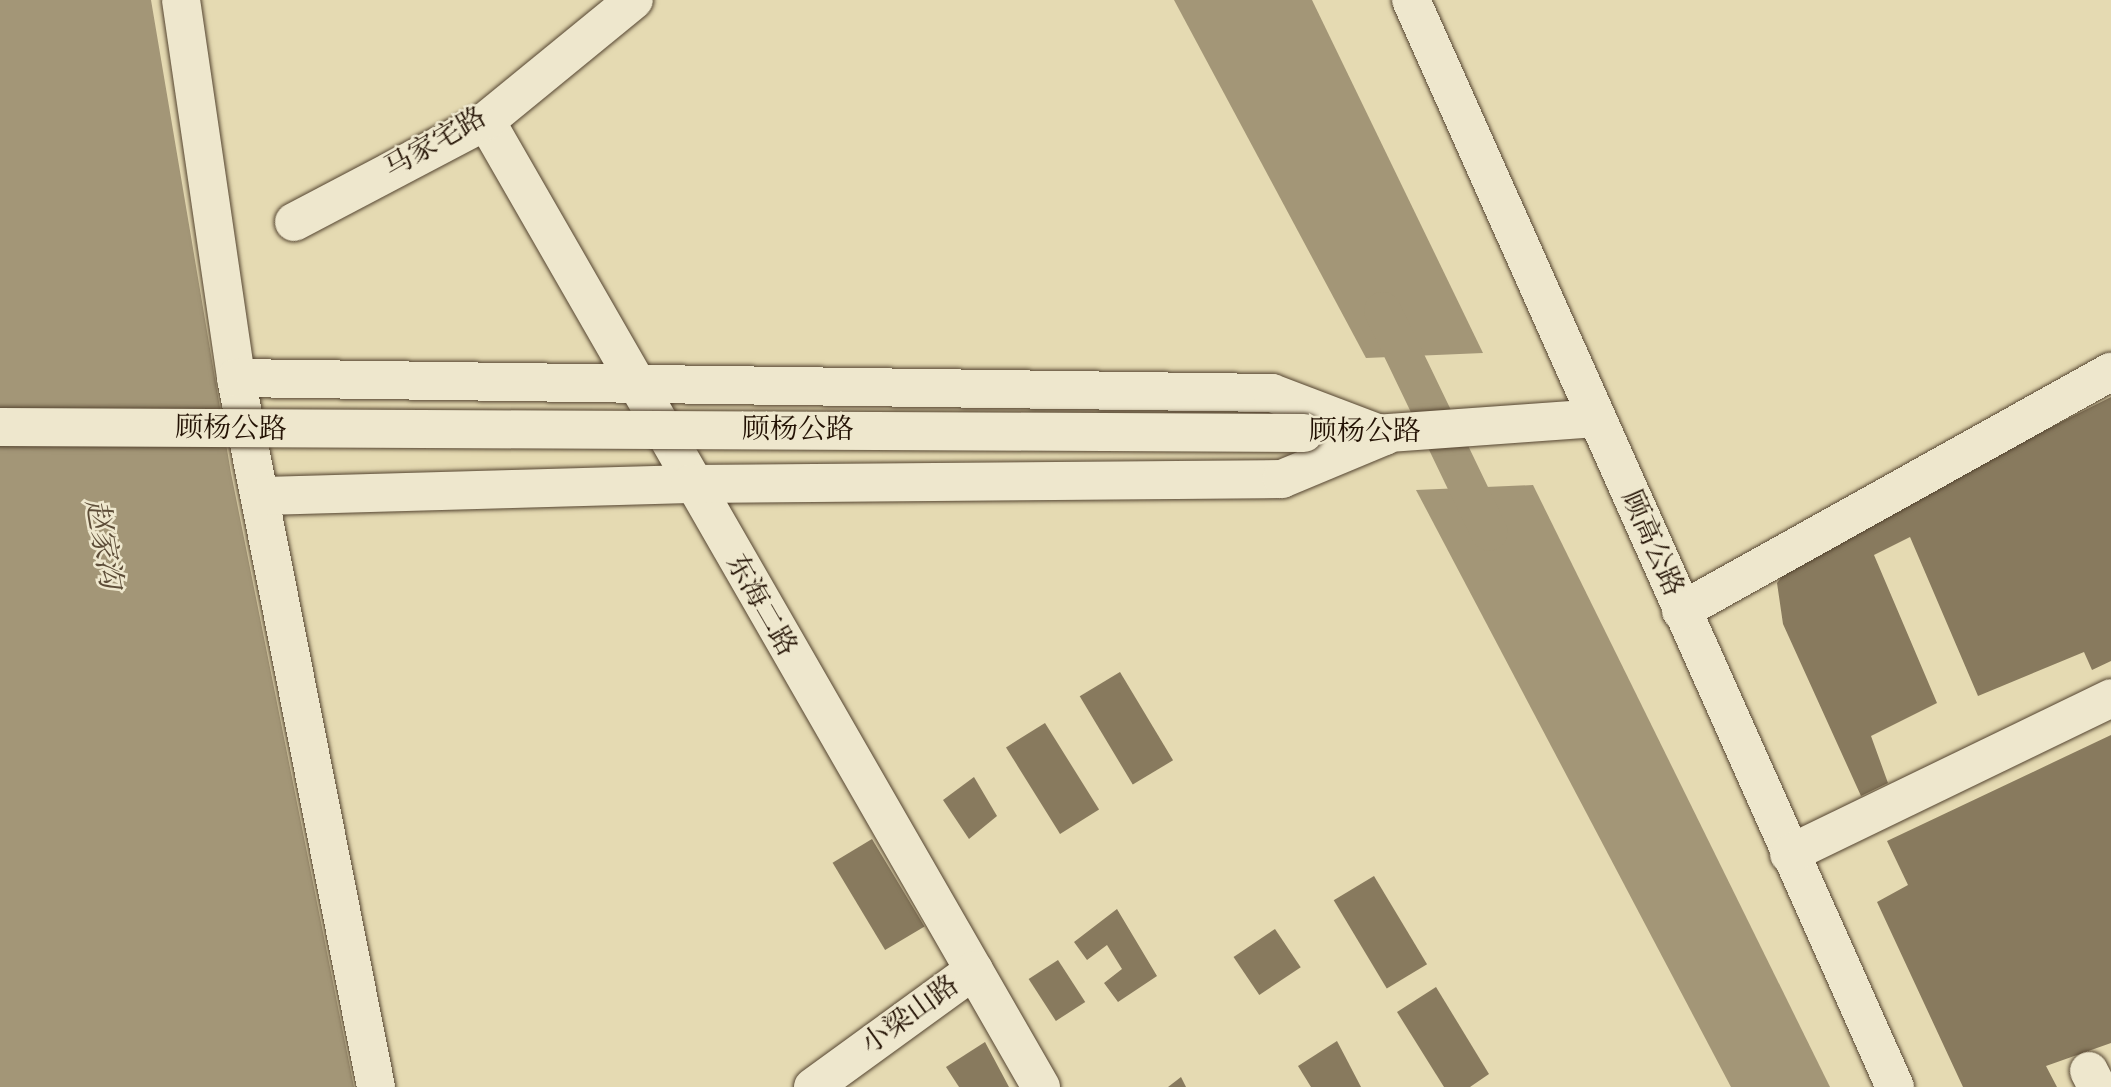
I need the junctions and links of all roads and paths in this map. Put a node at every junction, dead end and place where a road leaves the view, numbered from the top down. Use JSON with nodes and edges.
{"nodes":[{"id":1,"x":181,"y":0,"type":"edge"},
{"id":2,"x":634,"y":0,"type":"edge"},
{"id":3,"x":1411,"y":0,"type":"edge"},
{"id":4,"x":486,"y":121,"type":"junction"},
{"id":5,"x":294,"y":222,"type":"dead end"},
{"id":6,"x":2111,"y":372,"type":"edge"},
{"id":7,"x":236,"y":378,"type":"junction"},
{"id":8,"x":633,"y":383,"type":"junction"},
{"id":9,"x":1596,"y":418,"type":"junction"},
{"id":10,"x":0,"y":427,"type":"edge"},
{"id":11,"x":1396,"y":435,"type":"junction"},
{"id":12,"x":690,"y":484,"type":"junction"},
{"id":13,"x":264,"y":496,"type":"junction"},
{"id":14,"x":1681,"y":611,"type":"junction"},
{"id":15,"x":2111,"y":698,"type":"edge"},
{"id":16,"x":1789,"y":854,"type":"junction"},
{"id":17,"x":974,"y":970,"type":"junction"},
{"id":18,"x":376,"y":1087,"type":"edge"},
{"id":19,"x":813,"y":1087,"type":"edge"},
{"id":20,"x":1041,"y":1087,"type":"edge"},
{"id":21,"x":1895,"y":1087,"type":"edge"}],
"edges":[{"from":1,"to":7,"type":"street"},
{"from":2,"to":4,"type":"street","name":"马家宅路"},
{"from":3,"to":9,"type":"street","name":"顾高公路"},
{"from":4,"to":5,"type":"street","name":"马家宅路"},
{"from":4,"to":8,"type":"street","name":"东海二路"},
{"from":6,"to":14,"type":"street"},
{"from":7,"to":8,"type":"street"},
{"from":7,"to":13,"type":"street"},
{"from":8,"to":11,"type":"street"},
{"from":8,"to":12,"type":"street","name":"东海二路"},
{"from":9,"to":11,"type":"street","name":"顾杨公路"},
{"from":9,"to":14,"type":"street","name":"顾高公路"},
{"from":10,"to":11,"type":"street","name":"顾杨公路","bridge":true},
{"from":11,"to":12,"type":"street"},
{"from":12,"to":13,"type":"street"},
{"from":12,"to":17,"type":"street","name":"东海二路"},
{"from":13,"to":18,"type":"street"},
{"from":14,"to":16,"type":"street","name":"顾高公路"},
{"from":15,"to":16,"type":"street"},
{"from":16,"to":21,"type":"street","name":"顾高公路"},
{"from":17,"to":19,"type":"street","name":"小梁山路"},
{"from":17,"to":20,"type":"street","name":"东海二路"}]}
